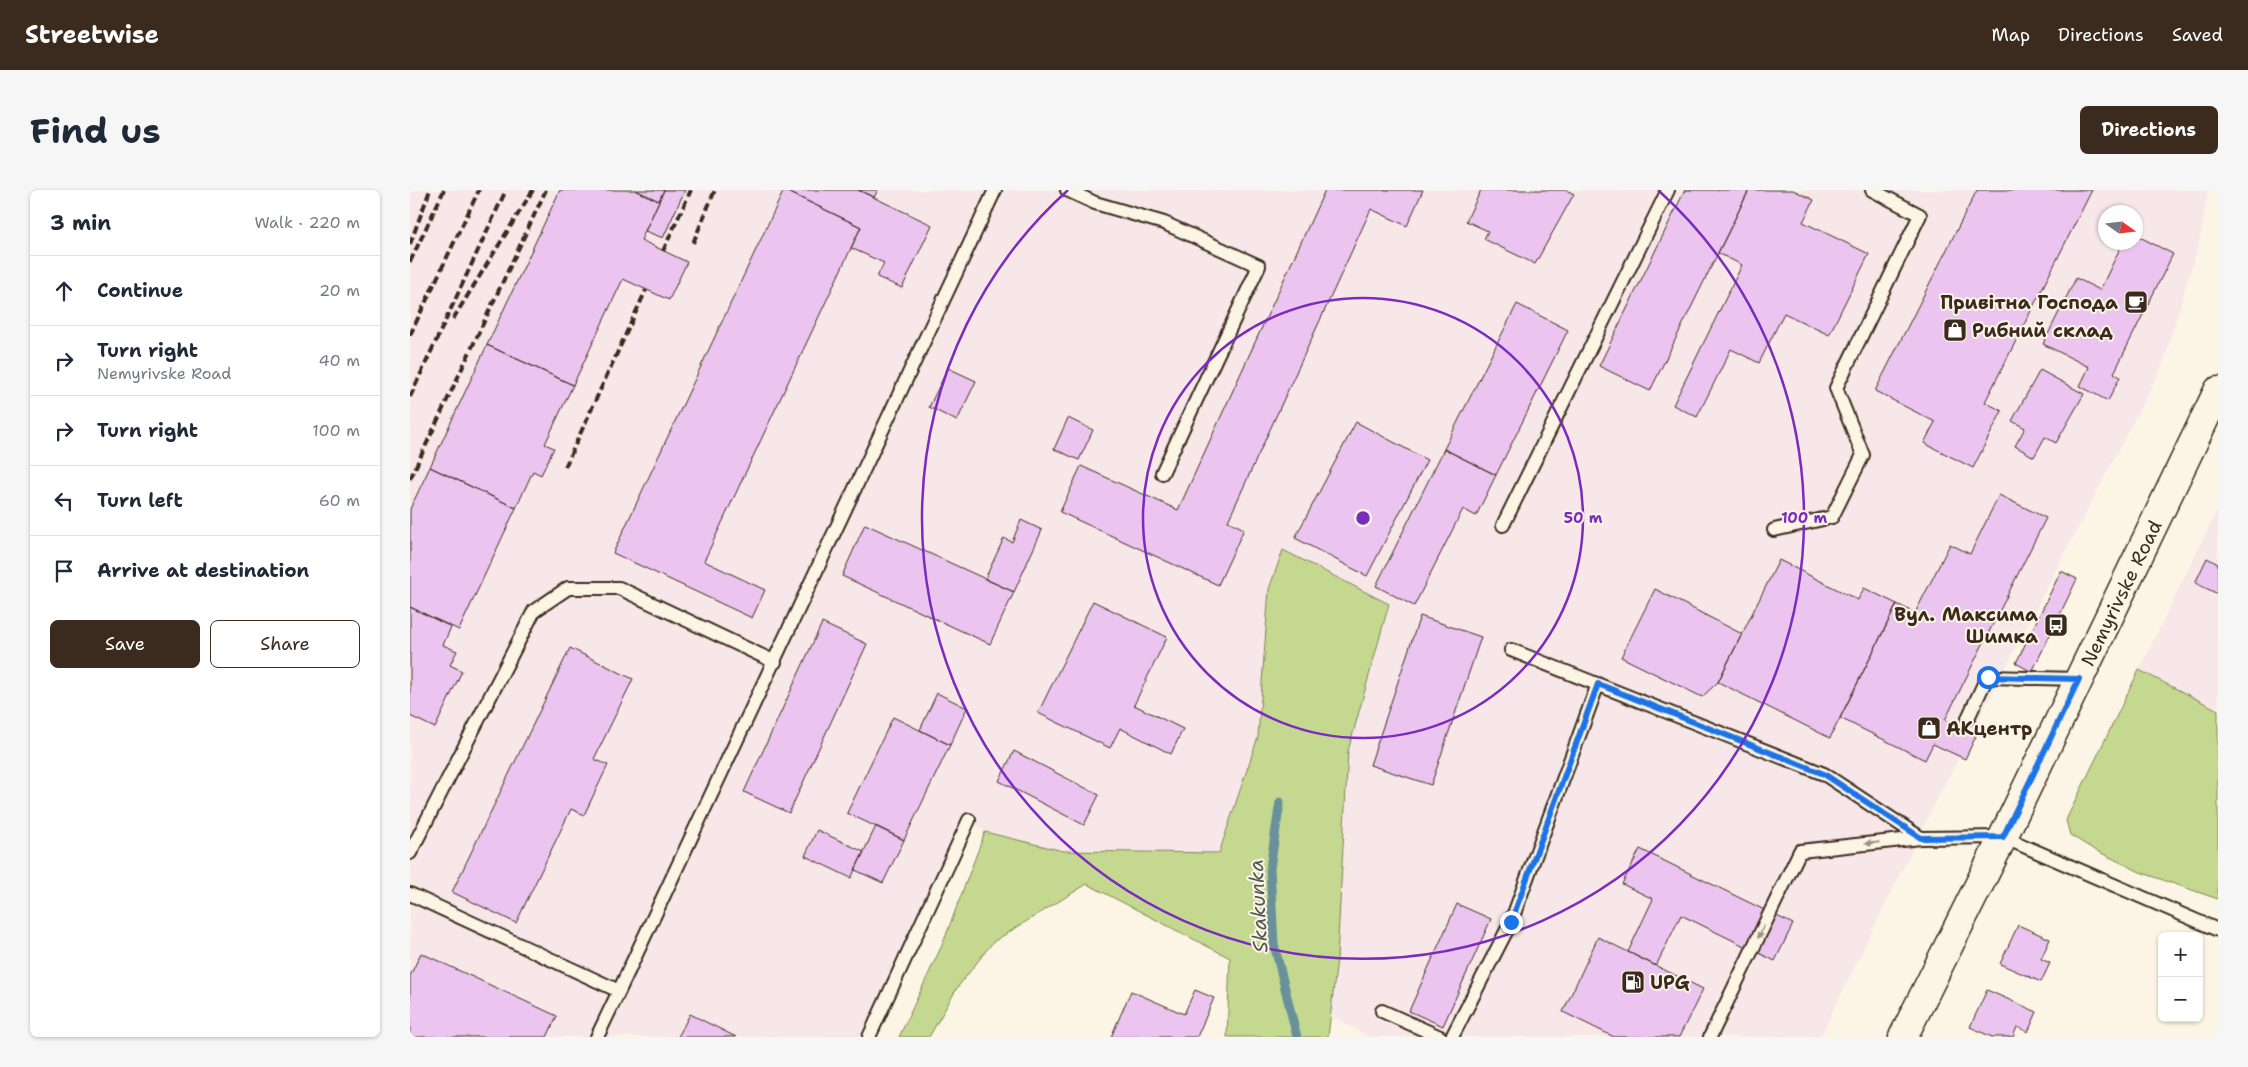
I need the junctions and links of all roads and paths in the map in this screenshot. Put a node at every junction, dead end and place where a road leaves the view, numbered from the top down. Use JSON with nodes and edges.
{"nodes":[{"id":1,"x":995,"y":190,"type":"edge"},
{"id":2,"x":1067,"y":190,"type":"edge"},
{"id":3,"x":1668,"y":190,"type":"edge"},
{"id":4,"x":1872,"y":190,"type":"edge"},
{"id":5,"x":2218,"y":391,"type":"edge"},
{"id":6,"x":1162,"y":473,"type":"dead end"},
{"id":7,"x":1503,"y":525,"type":"dead end"},
{"id":8,"x":1774,"y":530,"type":"dead end"},
{"id":9,"x":1512,"y":650,"type":"dead end"},
{"id":10,"x":775,"y":662,"type":"junction"},
{"id":11,"x":2079,"y":679,"type":"junction"},
{"id":12,"x":1598,"y":684,"type":"junction"},
{"id":13,"x":1968,"y":718,"type":"dead end"},
{"id":14,"x":969,"y":820,"type":"dead end"},
{"id":15,"x":2003,"y":837,"type":"junction"},
{"id":16,"x":1921,"y":838,"type":"junction"},
{"id":17,"x":410,"y":852,"type":"edge"},
{"id":18,"x":410,"y":894,"type":"edge"},
{"id":19,"x":2218,"y":930,"type":"edge"},
{"id":20,"x":619,"y":991,"type":"junction"},
{"id":21,"x":1382,"y":1011,"type":"dead end"},
{"id":22,"x":597,"y":1037,"type":"edge"},
{"id":23,"x":869,"y":1037,"type":"edge"},
{"id":24,"x":1440,"y":1037,"type":"edge"},
{"id":25,"x":1452,"y":1037,"type":"edge"},
{"id":26,"x":1710,"y":1037,"type":"edge"},
{"id":27,"x":1904,"y":1037,"type":"edge"}],
"edges":[{"from":1,"to":10,"type":"lane"},
{"from":2,"to":6,"type":"lane"},
{"from":3,"to":7,"type":"lane"},
{"from":4,"to":8,"type":"lane"},
{"from":5,"to":11,"type":"main road","name":"Nemyrivske Road"},
{"from":9,"to":12,"type":"lane"},
{"from":10,"to":17,"type":"lane"},
{"from":10,"to":20,"type":"lane"},
{"from":11,"to":13,"type":"lane"},
{"from":11,"to":15,"type":"main road","name":"Nemyrivske Road"},
{"from":12,"to":16,"type":"lane"},
{"from":12,"to":25,"type":"lane"},
{"from":14,"to":23,"type":"lane"},
{"from":15,"to":16,"type":"lane"},
{"from":15,"to":19,"type":"lane"},
{"from":15,"to":27,"type":"main road","name":"Nemyrivske Road"},
{"from":16,"to":26,"type":"lane","one_way":true},
{"from":18,"to":20,"type":"lane"},
{"from":20,"to":22,"type":"lane"},
{"from":21,"to":24,"type":"lane"}]}
